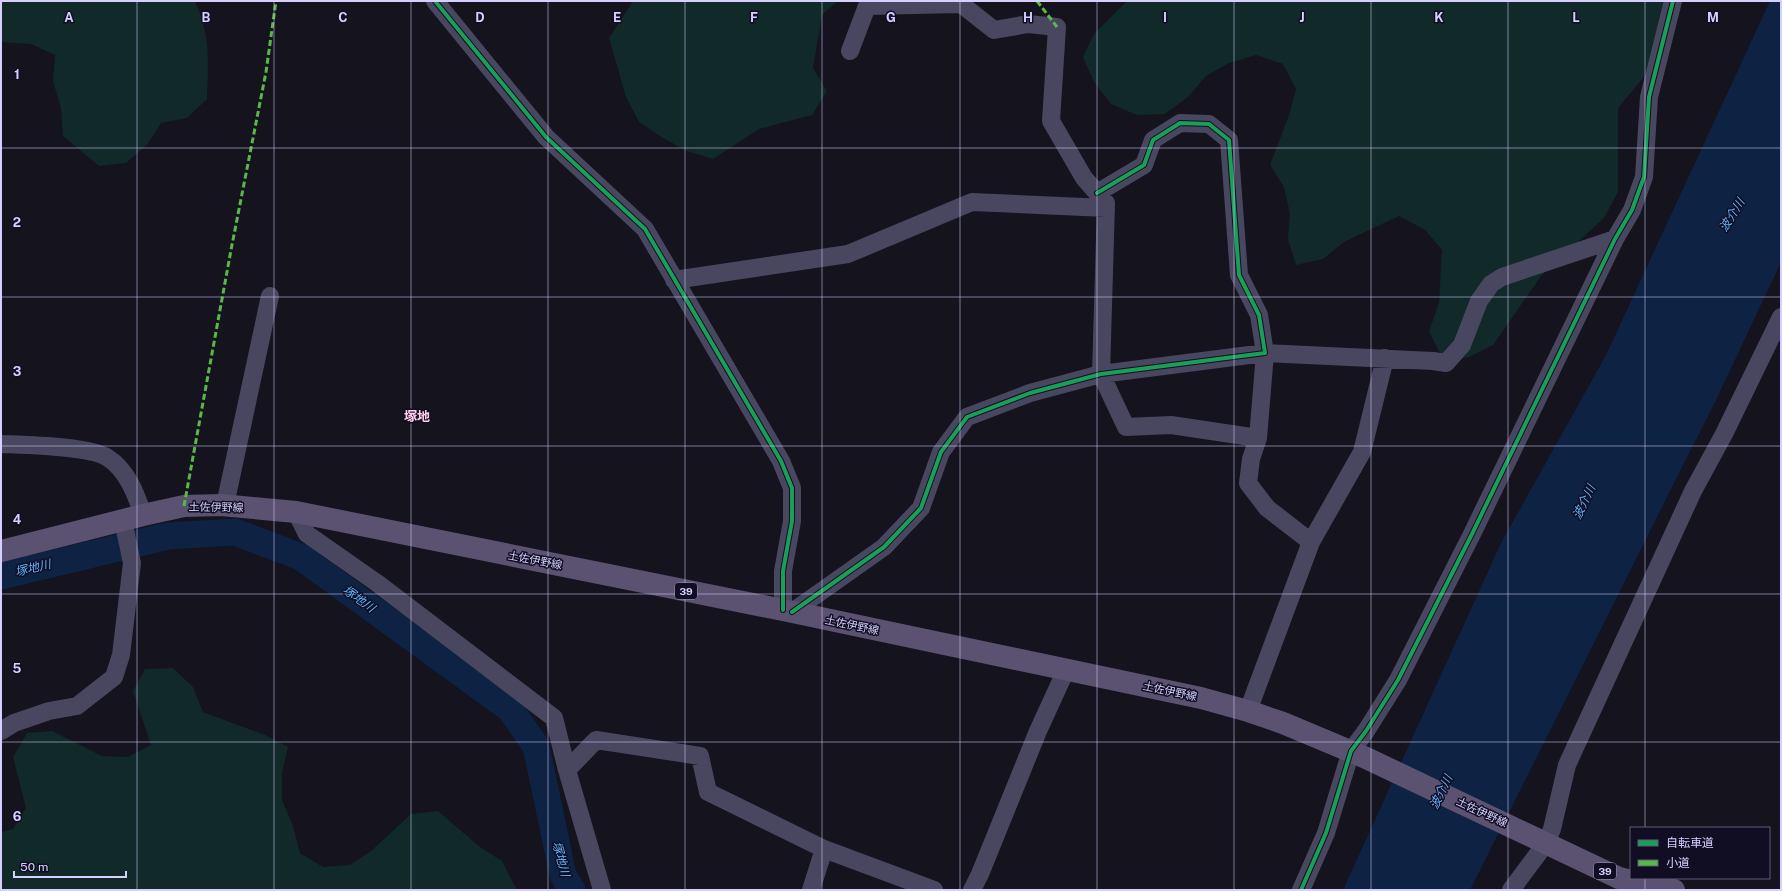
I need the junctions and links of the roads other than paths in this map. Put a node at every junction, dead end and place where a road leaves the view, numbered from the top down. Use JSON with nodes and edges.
{"nodes":[{"id":1,"x":435,"y":1,"type":"edge"},
{"id":2,"x":1673,"y":1,"type":"edge"},
{"id":3,"x":850,"y":51,"type":"dead end"},
{"id":4,"x":1102,"y":200,"type":"junction"},
{"id":5,"x":1615,"y":239,"type":"junction"},
{"id":6,"x":674,"y":280,"type":"junction"},
{"id":7,"x":270,"y":296,"type":"dead end"},
{"id":8,"x":1781,"y":317,"type":"edge"},
{"id":9,"x":1265,"y":353,"type":"junction"},
{"id":10,"x":1385,"y":358,"type":"junction"},
{"id":11,"x":1101,"y":374,"type":"junction"},
{"id":12,"x":1258,"y":438,"type":"junction"},
{"id":13,"x":1,"y":444,"type":"edge"},
{"id":14,"x":225,"y":506,"type":"junction"},
{"id":15,"x":296,"y":512,"type":"junction"},
{"id":16,"x":133,"y":518,"type":"junction"},
{"id":17,"x":1311,"y":542,"type":"junction"},
{"id":18,"x":1,"y":551,"type":"edge"},
{"id":19,"x":787,"y":611,"type":"junction"},
{"id":20,"x":1066,"y":670,"type":"junction"},
{"id":21,"x":1248,"y":710,"type":"junction"},
{"id":22,"x":1,"y":731,"type":"edge"},
{"id":23,"x":1357,"y":754,"type":"junction"},
{"id":24,"x":567,"y":770,"type":"junction"},
{"id":25,"x":1543,"y":841,"type":"junction"},
{"id":26,"x":824,"y":849,"type":"junction"},
{"id":27,"x":602,"y":890,"type":"edge"},
{"id":28,"x":811,"y":890,"type":"edge"},
{"id":29,"x":934,"y":890,"type":"edge"},
{"id":30,"x":972,"y":890,"type":"edge"},
{"id":31,"x":1301,"y":890,"type":"edge"},
{"id":32,"x":1511,"y":890,"type":"edge"},
{"id":33,"x":1674,"y":890,"type":"edge"}],
"edges":[{"from":1,"to":6,"type":"street"},
{"from":2,"to":5,"type":"street"},
{"from":3,"to":4,"type":"street"},
{"from":4,"to":6,"type":"street"},
{"from":4,"to":9,"type":"street"},
{"from":4,"to":11,"type":"street"},
{"from":5,"to":10,"type":"street"},
{"from":5,"to":23,"type":"street"},
{"from":6,"to":19,"type":"street"},
{"from":7,"to":14,"type":"street"},
{"from":8,"to":25,"type":"street"},
{"from":9,"to":10,"type":"street"},
{"from":9,"to":11,"type":"street"},
{"from":9,"to":12,"type":"street"},
{"from":10,"to":17,"type":"street"},
{"from":11,"to":12,"type":"street"},
{"from":11,"to":19,"type":"street"},
{"from":12,"to":17,"type":"street"},
{"from":13,"to":16,"type":"street"},
{"from":14,"to":15,"type":"main road","name":"土佐伊野線","number":"39"},
{"from":14,"to":16,"type":"main road","name":"土佐伊野線","number":"39"},
{"from":15,"to":19,"type":"main road","name":"土佐伊野線","number":"39"},
{"from":15,"to":24,"type":"street"},
{"from":16,"to":18,"type":"main road","name":"土佐伊野線","number":"39"},
{"from":16,"to":22,"type":"street"},
{"from":17,"to":21,"type":"street"},
{"from":19,"to":20,"type":"main road","name":"土佐伊野線","number":"39"},
{"from":20,"to":21,"type":"main road","name":"土佐伊野線","number":"39"},
{"from":20,"to":30,"type":"street"},
{"from":21,"to":23,"type":"main road","name":"土佐伊野線","number":"39"},
{"from":23,"to":25,"type":"main road","name":"土佐伊野線","number":"39"},
{"from":23,"to":31,"type":"street"},
{"from":24,"to":26,"type":"street"},
{"from":24,"to":27,"type":"street"},
{"from":25,"to":32,"type":"street"},
{"from":25,"to":33,"type":"main road","name":"土佐伊野線","number":"39"},
{"from":26,"to":28,"type":"street"},
{"from":26,"to":29,"type":"street"}]}
